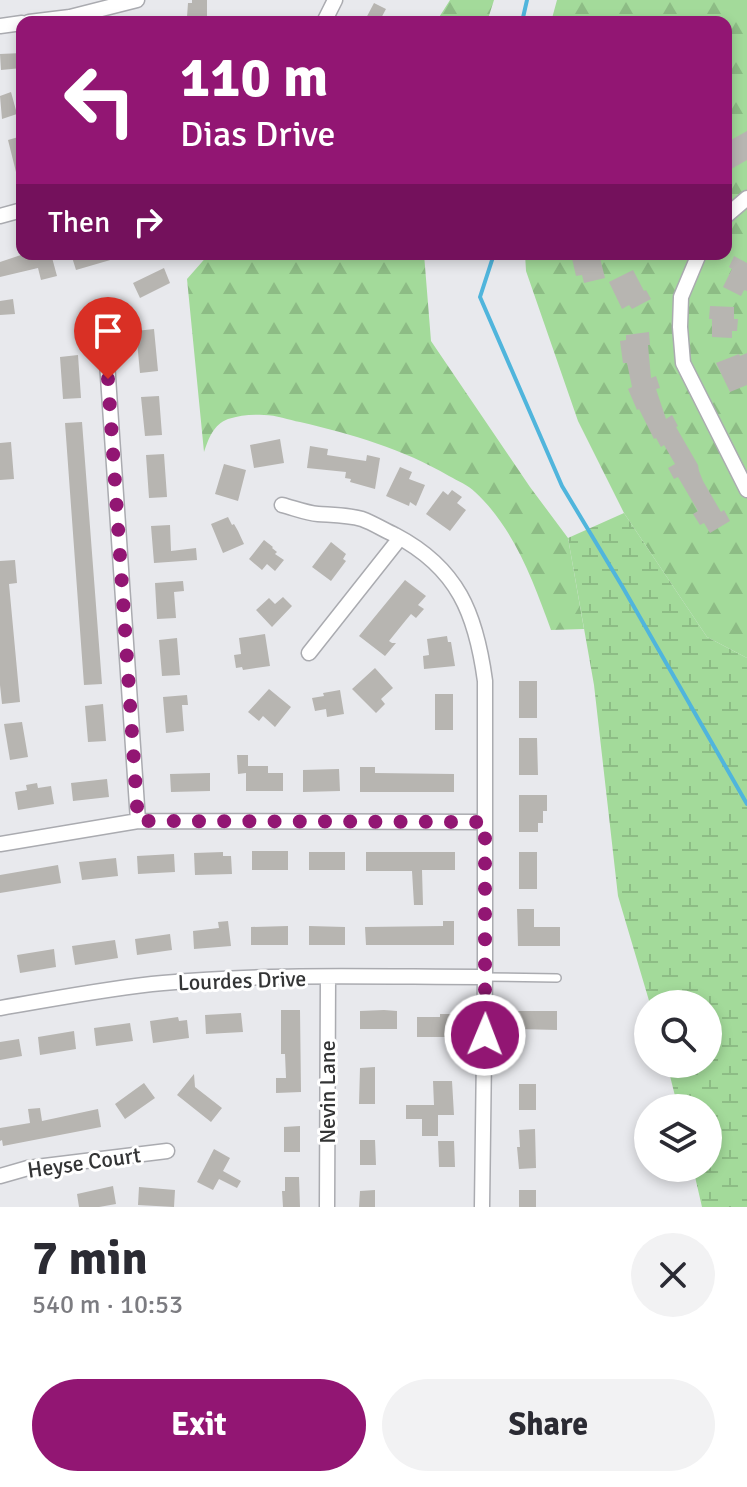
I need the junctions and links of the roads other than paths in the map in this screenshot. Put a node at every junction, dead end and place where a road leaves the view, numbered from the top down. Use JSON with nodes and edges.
{"nodes":[{"id":1,"x":137,"y":0,"type":"edge"},
{"id":2,"x":74,"y":16,"type":"edge"},
{"id":3,"x":696,"y":260,"type":"edge"},
{"id":4,"x":106,"y":347,"type":"dead end"},
{"id":5,"x":747,"y":490,"type":"edge"},
{"id":6,"x":282,"y":505,"type":"dead end"},
{"id":7,"x":400,"y":538,"type":"junction"},
{"id":8,"x":309,"y":653,"type":"dead end"},
{"id":9,"x":138,"y":821,"type":"junction"},
{"id":10,"x":485,"y":822,"type":"junction"},
{"id":11,"x":0,"y":844,"type":"edge"},
{"id":12,"x":328,"y":977,"type":"junction"},
{"id":13,"x":485,"y":977,"type":"junction"},
{"id":14,"x":557,"y":978,"type":"dead end"},
{"id":15,"x":0,"y":1008,"type":"edge"},
{"id":16,"x":167,"y":1151,"type":"dead end"},
{"id":17,"x":0,"y":1176,"type":"edge"},
{"id":18,"x":327,"y":1207,"type":"edge"},
{"id":19,"x":482,"y":1207,"type":"edge"}],
"edges":[{"from":1,"to":2,"type":"street"},
{"from":3,"to":5,"type":"street"},
{"from":4,"to":9,"type":"street"},
{"from":6,"to":7,"type":"street"},
{"from":7,"to":8,"type":"street"},
{"from":7,"to":10,"type":"street"},
{"from":9,"to":10,"type":"street"},
{"from":9,"to":11,"type":"street"},
{"from":10,"to":13,"type":"street"},
{"from":12,"to":13,"type":"street","name":"Lourdes Drive"},
{"from":12,"to":15,"type":"street","name":"Lourdes Drive"},
{"from":12,"to":18,"type":"street","name":"Nevin Lane"},
{"from":13,"to":14,"type":"lane"},
{"from":13,"to":19,"type":"street"},
{"from":16,"to":17,"type":"street","name":"Heyse Court"}]}
